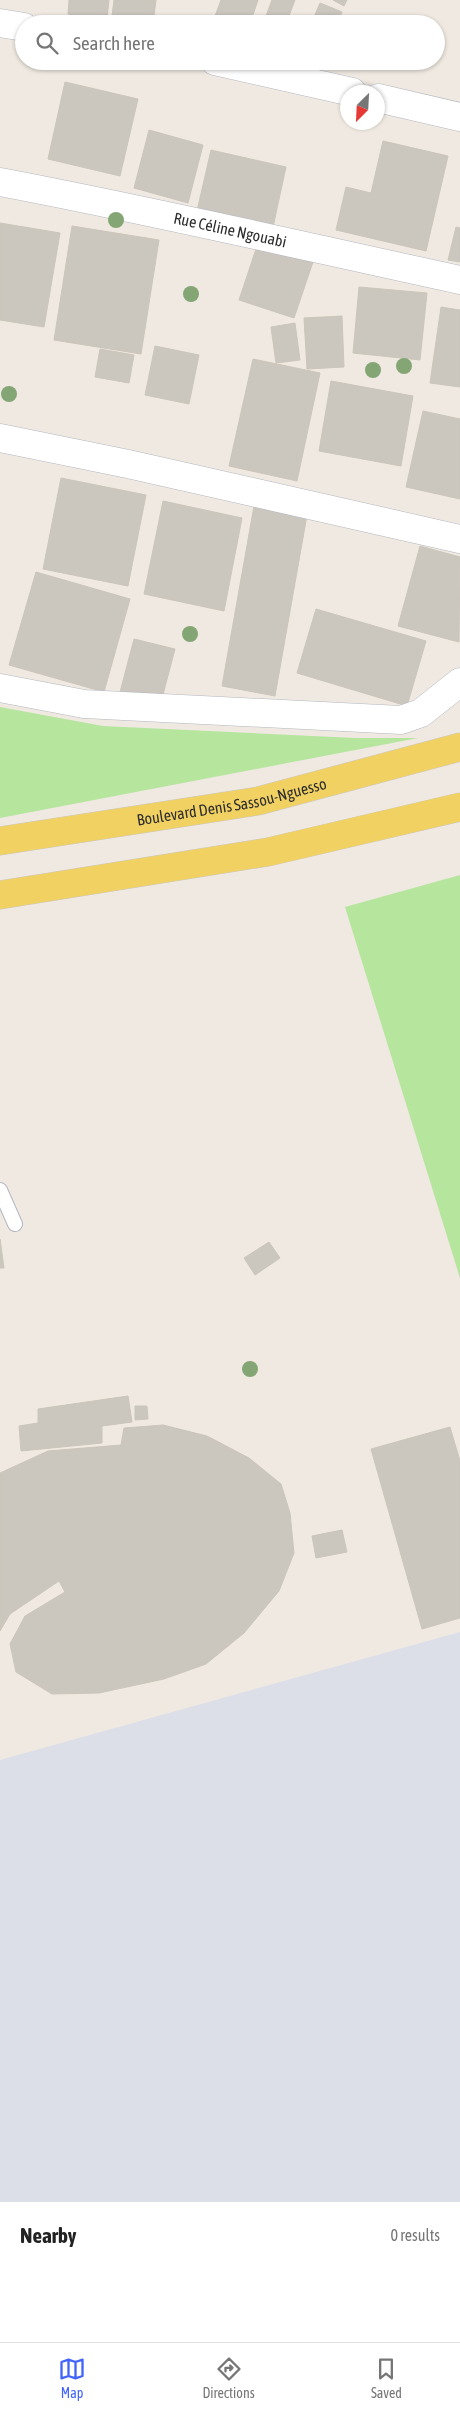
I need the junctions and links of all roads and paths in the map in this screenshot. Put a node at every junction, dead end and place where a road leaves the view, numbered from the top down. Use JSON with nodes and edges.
{"nodes":[{"id":1,"x":0,"y":23,"type":"edge"},
{"id":2,"x":15,"y":26,"type":"edge"},
{"id":3,"x":255,"y":70,"type":"edge"},
{"id":4,"x":340,"y":89,"type":"edge"},
{"id":5,"x":385,"y":100,"type":"edge"},
{"id":6,"x":460,"y":117,"type":"edge"},
{"id":7,"x":0,"y":182,"type":"edge"},
{"id":8,"x":460,"y":280,"type":"edge"},
{"id":9,"x":0,"y":438,"type":"edge"},
{"id":10,"x":460,"y":539,"type":"edge"},
{"id":11,"x":460,"y":682,"type":"edge"},
{"id":12,"x":0,"y":688,"type":"edge"},
{"id":13,"x":460,"y":748,"type":"edge"},
{"id":14,"x":460,"y":807,"type":"edge"},
{"id":15,"x":0,"y":841,"type":"edge"},
{"id":16,"x":0,"y":895,"type":"edge"},
{"id":17,"x":0,"y":1190,"type":"edge"},
{"id":18,"x":15,"y":1224,"type":"dead end"}],
"edges":[{"from":1,"to":2,"type":"street"},
{"from":3,"to":4,"type":"street"},
{"from":5,"to":6,"type":"street"},
{"from":7,"to":8,"type":"street","name":"Rue Céline Ngouabi"},
{"from":9,"to":10,"type":"street"},
{"from":11,"to":12,"type":"street"},
{"from":13,"to":15,"type":"main road","name":"Boulevard Denis Sassou-Nguesso"},
{"from":14,"to":16,"type":"main road"},
{"from":17,"to":18,"type":"lane"}]}
